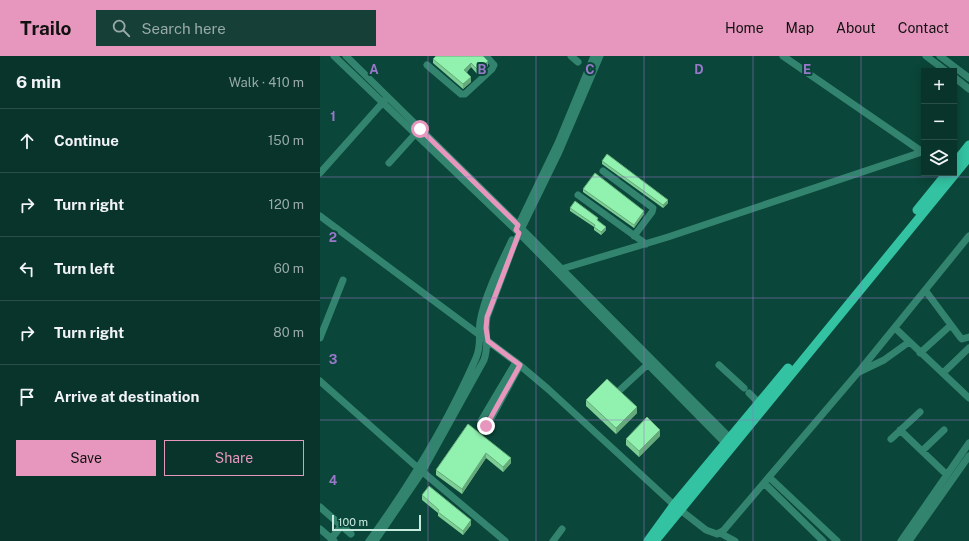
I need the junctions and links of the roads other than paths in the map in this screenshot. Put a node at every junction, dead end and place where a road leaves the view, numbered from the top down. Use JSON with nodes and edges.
{"nodes":[{"id":1,"x":334,"y":56,"type":"edge"},
{"id":2,"x":346,"y":56,"type":"edge"},
{"id":3,"x":486,"y":56,"type":"edge"},
{"id":4,"x":571,"y":56,"type":"edge"},
{"id":5,"x":594,"y":56,"type":"edge"},
{"id":6,"x":600,"y":56,"type":"edge"},
{"id":7,"x":783,"y":56,"type":"edge"},
{"id":8,"x":926,"y":56,"type":"edge"},
{"id":9,"x":940,"y":56,"type":"edge"},
{"id":10,"x":578,"y":62,"type":"dead end"},
{"id":11,"x":427,"y":65,"type":"dead end"},
{"id":12,"x":942,"y":68,"type":"edge"},
{"id":13,"x":969,"y":78,"type":"edge"},
{"id":14,"x":957,"y":79,"type":"edge"},
{"id":15,"x":969,"y":89,"type":"edge"},
{"id":16,"x":388,"y":97,"type":"junction"},
{"id":17,"x":382,"y":103,"type":"junction"},
{"id":18,"x":418,"y":131,"type":"junction"},
{"id":19,"x":969,"y":145,"type":"edge"},
{"id":20,"x":921,"y":152,"type":"edge"},
{"id":21,"x":921,"y":154,"type":"edge"},
{"id":22,"x":969,"y":157,"type":"edge"},
{"id":23,"x":957,"y":160,"type":"edge"},
{"id":24,"x":389,"y":163,"type":"dead end"},
{"id":25,"x":957,"y":168,"type":"edge"},
{"id":26,"x":603,"y":171,"type":"dead end"},
{"id":27,"x":320,"y":173,"type":"edge"},
{"id":28,"x":949,"y":176,"type":"edge"},
{"id":29,"x":949,"y":176,"type":"edge"},
{"id":30,"x":578,"y":195,"type":"dead end"},
{"id":31,"x":320,"y":216,"type":"edge"},
{"id":32,"x":519,"y":229,"type":"junction"},
{"id":33,"x":634,"y":236,"type":"junction"},
{"id":34,"x":969,"y":236,"type":"edge"},
{"id":35,"x":646,"y":244,"type":"junction"},
{"id":36,"x":559,"y":270,"type":"junction"},
{"id":37,"x":343,"y":280,"type":"dead end"},
{"id":38,"x":925,"y":290,"type":"junction"},
{"id":39,"x":951,"y":325,"type":"junction"},
{"id":40,"x":895,"y":328,"type":"junction"},
{"id":41,"x":481,"y":335,"type":"junction"},
{"id":42,"x":969,"y":336,"type":"edge"},
{"id":43,"x":320,"y":338,"type":"edge"},
{"id":44,"x":488,"y":341,"type":"junction"},
{"id":45,"x":909,"y":342,"type":"junction"},
{"id":46,"x":969,"y":348,"type":"edge"},
{"id":47,"x":920,"y":353,"type":"junction"},
{"id":48,"x":518,"y":364,"type":"junction"},
{"id":49,"x":647,"y":365,"type":"junction"},
{"id":50,"x":718,"y":365,"type":"dead end"},
{"id":51,"x":857,"y":373,"type":"junction"},
{"id":52,"x":943,"y":374,"type":"junction"},
{"id":53,"x":320,"y":381,"type":"edge"},
{"id":54,"x":620,"y":390,"type":"edge"},
{"id":55,"x":969,"y":398,"type":"edge"},
{"id":56,"x":759,"y":403,"type":"junction"},
{"id":57,"x":920,"y":412,"type":"dead end"},
{"id":58,"x":900,"y":430,"type":"junction"},
{"id":59,"x":944,"y":430,"type":"dead end"},
{"id":60,"x":891,"y":439,"type":"dead end"},
{"id":61,"x":730,"y":443,"type":"junction"},
{"id":62,"x":969,"y":443,"type":"edge"},
{"id":63,"x":922,"y":451,"type":"junction"},
{"id":64,"x":969,"y":456,"type":"edge"},
{"id":65,"x":420,"y":470,"type":"junction"},
{"id":66,"x":946,"y":474,"type":"junction"},
{"id":67,"x":769,"y":477,"type":"junction"},
{"id":68,"x":764,"y":483,"type":"junction"},
{"id":69,"x":677,"y":507,"type":"junction"},
{"id":70,"x":321,"y":509,"type":"edge"},
{"id":71,"x":342,"y":525,"type":"junction"},
{"id":72,"x":320,"y":529,"type":"edge"},
{"id":73,"x":562,"y":529,"type":"dead end"},
{"id":74,"x":717,"y":533,"type":"junction"},
{"id":75,"x":351,"y":534,"type":"dead end"},
{"id":76,"x":332,"y":540,"type":"edge"},
{"id":77,"x":368,"y":541,"type":"edge"},
{"id":78,"x":375,"y":541,"type":"edge"},
{"id":79,"x":505,"y":541,"type":"edge"},
{"id":80,"x":552,"y":541,"type":"edge"},
{"id":81,"x":648,"y":541,"type":"edge"},
{"id":82,"x":656,"y":541,"type":"edge"},
{"id":83,"x":710,"y":541,"type":"edge"},
{"id":84,"x":735,"y":541,"type":"edge"},
{"id":85,"x":823,"y":541,"type":"edge"},
{"id":86,"x":836,"y":541,"type":"edge"},
{"id":87,"x":901,"y":541,"type":"edge"},
{"id":88,"x":910,"y":541,"type":"edge"}],
"edges":[{"from":1,"to":17,"type":"street"},
{"from":2,"to":16,"type":"street"},
{"from":3,"to":11,"type":"street"},
{"from":4,"to":10,"type":"street"},
{"from":5,"to":32,"type":"street"},
{"from":6,"to":32,"type":"street"},
{"from":7,"to":20,"type":"street"},
{"from":8,"to":12,"type":"street"},
{"from":9,"to":13,"type":"street"},
{"from":14,"to":15,"type":"street"},
{"from":16,"to":17,"type":"street"},
{"from":16,"to":18,"type":"street"},
{"from":17,"to":18,"type":"street"},
{"from":17,"to":27,"type":"street"},
{"from":18,"to":24,"type":"street"},
{"from":18,"to":32,"type":"street"},
{"from":19,"to":23,"type":"main road"},
{"from":21,"to":35,"type":"street"},
{"from":22,"to":25,"type":"main road"},
{"from":26,"to":33,"type":"street"},
{"from":28,"to":56,"type":"main road"},
{"from":29,"to":61,"type":"main road"},
{"from":30,"to":33,"type":"street"},
{"from":31,"to":41,"type":"street"},
{"from":32,"to":36,"type":"street"},
{"from":32,"to":41,"type":"street"},
{"from":32,"to":44,"type":"street"},
{"from":33,"to":35,"type":"street"},
{"from":34,"to":38,"type":"street"},
{"from":35,"to":36,"type":"street"},
{"from":36,"to":49,"type":"street"},
{"from":36,"to":61,"type":"street"},
{"from":37,"to":43,"type":"street"},
{"from":38,"to":39,"type":"street"},
{"from":38,"to":40,"type":"street"},
{"from":39,"to":42,"type":"street"},
{"from":39,"to":47,"type":"street"},
{"from":40,"to":45,"type":"street"},
{"from":40,"to":51,"type":"street"},
{"from":41,"to":44,"type":"street"},
{"from":41,"to":65,"type":"street"},
{"from":44,"to":48,"type":"street"},
{"from":44,"to":65,"type":"street"},
{"from":45,"to":47,"type":"street"},
{"from":45,"to":51,"type":"street"},
{"from":46,"to":52,"type":"street"},
{"from":47,"to":52,"type":"street"},
{"from":48,"to":48,"type":"street"},
{"from":48,"to":69,"type":"street"},
{"from":49,"to":54,"type":"street"},
{"from":49,"to":61,"type":"street"},
{"from":50,"to":56,"type":"street"},
{"from":51,"to":67,"type":"street"},
{"from":52,"to":55,"type":"street"},
{"from":53,"to":65,"type":"street"},
{"from":56,"to":61,"type":"main road"},
{"from":57,"to":58,"type":"street"},
{"from":58,"to":60,"type":"street"},
{"from":58,"to":63,"type":"street"},
{"from":59,"to":63,"type":"street"},
{"from":61,"to":69,"type":"main road"},
{"from":62,"to":66,"type":"street"},
{"from":63,"to":66,"type":"street"},
{"from":64,"to":88,"type":"street"},
{"from":65,"to":77,"type":"street"},
{"from":65,"to":78,"type":"street"},
{"from":65,"to":79,"type":"street"},
{"from":66,"to":87,"type":"street"},
{"from":67,"to":68,"type":"street"},
{"from":67,"to":86,"type":"street"},
{"from":68,"to":74,"type":"street"},
{"from":68,"to":85,"type":"street"},
{"from":69,"to":74,"type":"street"},
{"from":69,"to":81,"type":"main road"},
{"from":69,"to":82,"type":"main road"},
{"from":70,"to":71,"type":"street"},
{"from":71,"to":75,"type":"street"},
{"from":71,"to":76,"type":"street"},
{"from":72,"to":76,"type":"street"},
{"from":73,"to":80,"type":"street"},
{"from":74,"to":83,"type":"street"},
{"from":74,"to":84,"type":"street"}]}
